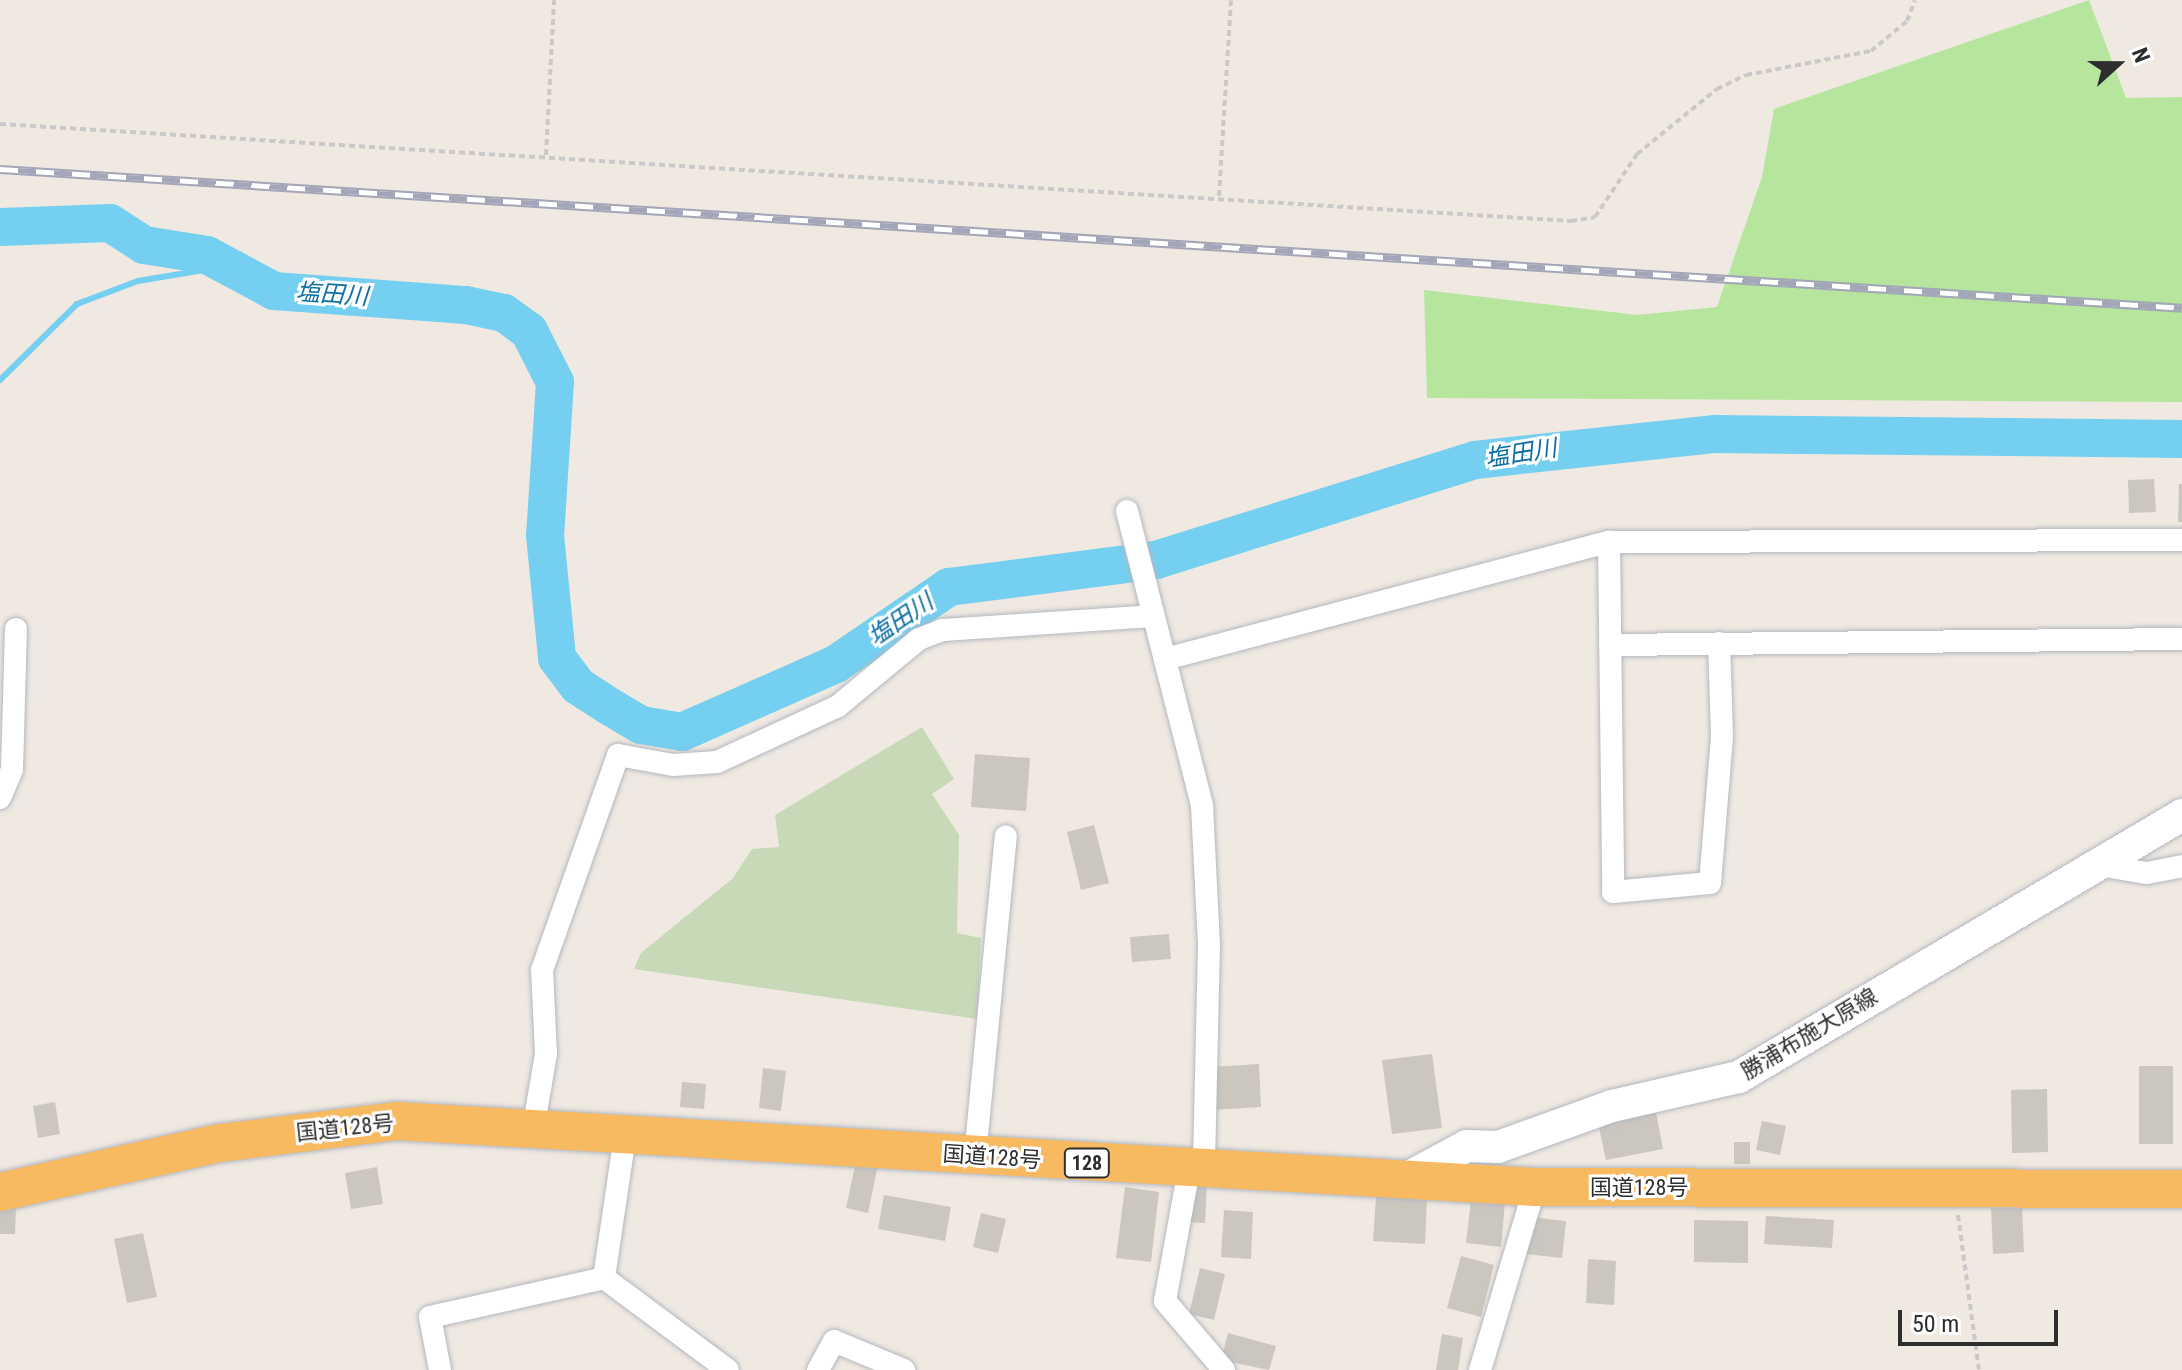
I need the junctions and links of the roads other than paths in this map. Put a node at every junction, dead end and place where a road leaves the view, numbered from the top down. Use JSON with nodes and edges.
{"nodes":[{"id":1,"x":1127,"y":511,"type":"dead end"},
{"id":2,"x":2182,"y":540,"type":"edge"},
{"id":3,"x":1609,"y":542,"type":"junction"},
{"id":4,"x":1153,"y":616,"type":"junction"},
{"id":5,"x":16,"y":629,"type":"dead end"},
{"id":6,"x":2182,"y":639,"type":"edge"},
{"id":7,"x":1719,"y":643,"type":"junction"},
{"id":8,"x":1610,"y":645,"type":"junction"},
{"id":9,"x":1165,"y":659,"type":"junction"},
{"id":10,"x":0,"y":798,"type":"edge"},
{"id":11,"x":2182,"y":815,"type":"edge"},
{"id":12,"x":1006,"y":836,"type":"dead end"},
{"id":13,"x":2090,"y":864,"type":"junction"},
{"id":14,"x":2182,"y":866,"type":"edge"},
{"id":15,"x":534,"y":1124,"type":"junction"},
{"id":16,"x":626,"y":1129,"type":"junction"},
{"id":17,"x":975,"y":1156,"type":"junction"},
{"id":18,"x":1197,"y":1169,"type":"junction"},
{"id":19,"x":1407,"y":1178,"type":"junction"},
{"id":20,"x":2181,"y":1185,"type":"edge"},
{"id":21,"x":1535,"y":1187,"type":"junction"},
{"id":22,"x":0,"y":1192,"type":"edge"},
{"id":23,"x":604,"y":1278,"type":"junction"},
{"id":24,"x":440,"y":1370,"type":"edge"},
{"id":25,"x":728,"y":1370,"type":"edge"},
{"id":26,"x":818,"y":1370,"type":"edge"},
{"id":27,"x":904,"y":1370,"type":"edge"},
{"id":28,"x":1224,"y":1370,"type":"edge"},
{"id":29,"x":1480,"y":1370,"type":"edge"}],
"edges":[{"from":1,"to":4,"type":"street"},
{"from":2,"to":3,"type":"street"},
{"from":3,"to":8,"type":"street"},
{"from":3,"to":9,"type":"street"},
{"from":4,"to":9,"type":"street"},
{"from":4,"to":15,"type":"street"},
{"from":5,"to":10,"type":"street"},
{"from":6,"to":7,"type":"street"},
{"from":7,"to":8,"type":"street"},
{"from":7,"to":8,"type":"street"},
{"from":9,"to":18,"type":"street"},
{"from":11,"to":13,"type":"main road","name":"勝浦布施大原線"},
{"from":12,"to":17,"type":"street"},
{"from":13,"to":14,"type":"street"},
{"from":13,"to":19,"type":"main road","name":"勝浦布施大原線"},
{"from":15,"to":16,"type":"highway","name":"国道128号","number":"128"},
{"from":15,"to":22,"type":"highway","name":"国道128号","number":"128"},
{"from":16,"to":17,"type":"highway","name":"国道128号","number":"128"},
{"from":16,"to":23,"type":"street"},
{"from":17,"to":18,"type":"highway","name":"国道128号","number":"128"},
{"from":18,"to":19,"type":"highway","name":"国道128号","number":"128"},
{"from":18,"to":28,"type":"street"},
{"from":19,"to":21,"type":"highway","name":"国道128号","number":"128"},
{"from":20,"to":21,"type":"highway","name":"国道128号","number":"128"},
{"from":21,"to":29,"type":"street"},
{"from":23,"to":24,"type":"street"},
{"from":23,"to":25,"type":"street"},
{"from":26,"to":27,"type":"street"}]}
